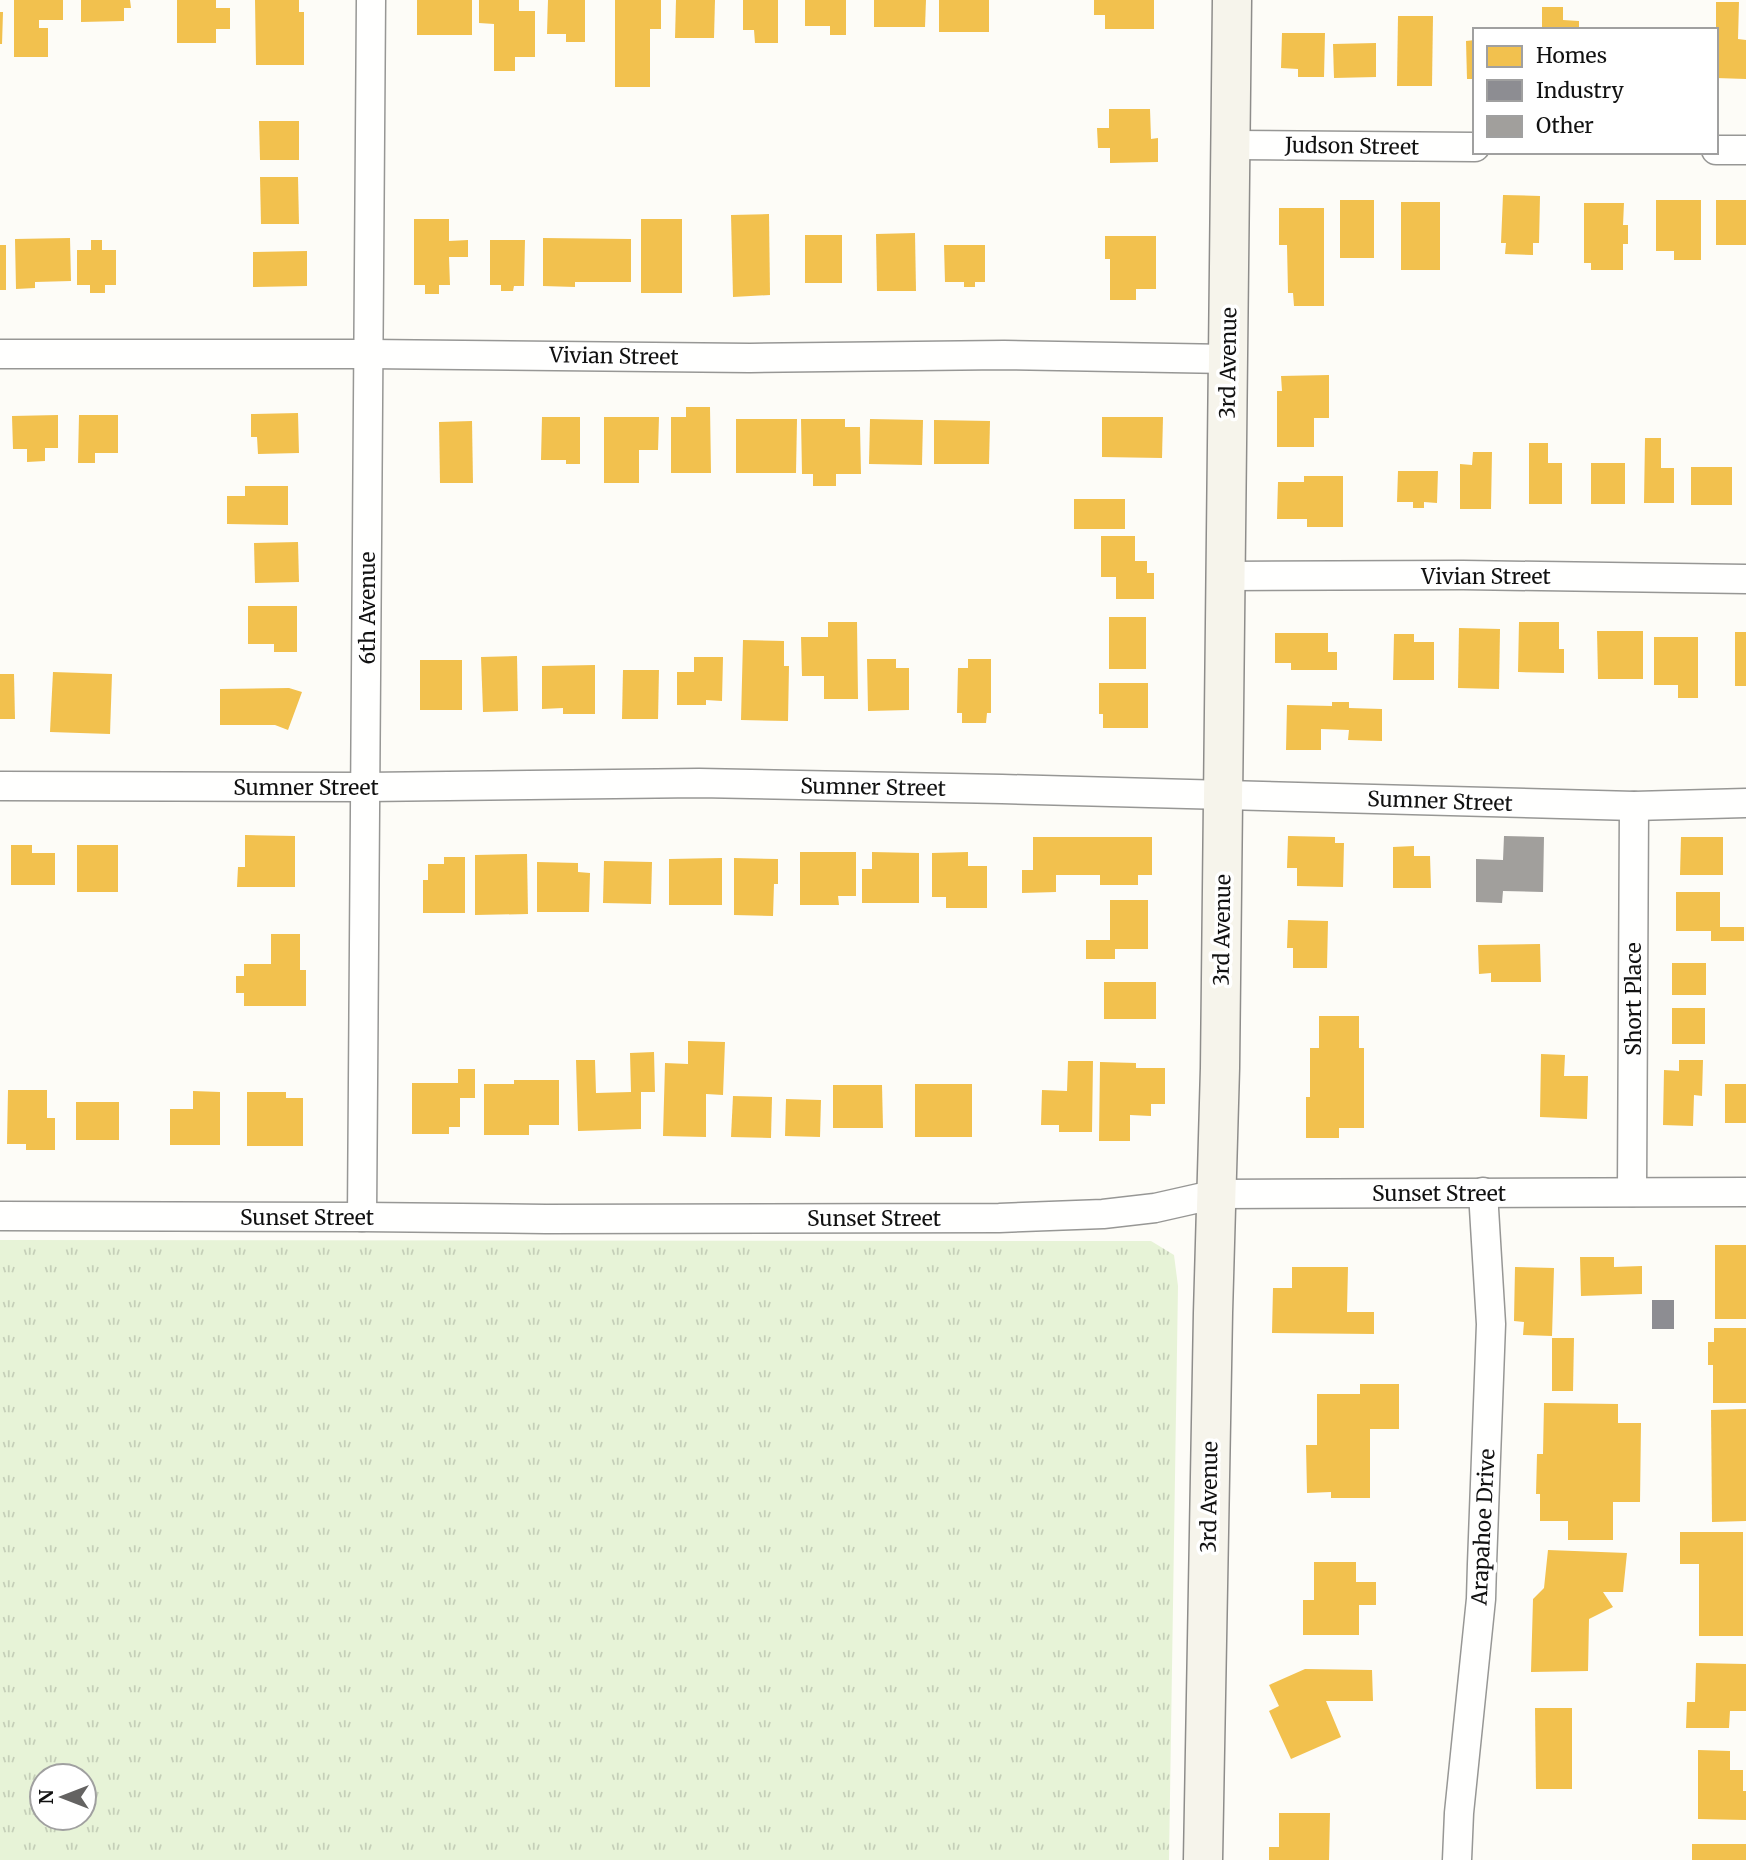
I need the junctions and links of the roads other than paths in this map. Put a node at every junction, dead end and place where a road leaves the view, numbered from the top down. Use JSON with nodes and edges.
{"nodes":[{"id":1,"x":371,"y":0,"type":"edge"},
{"id":2,"x":1232,"y":0,"type":"edge"},
{"id":3,"x":1230,"y":145,"type":"junction"},
{"id":4,"x":1473,"y":147,"type":"edge"},
{"id":5,"x":1718,"y":150,"type":"edge"},
{"id":6,"x":1746,"y":150,"type":"edge"},
{"id":7,"x":0,"y":354,"type":"edge"},
{"id":8,"x":369,"y":354,"type":"junction"},
{"id":9,"x":1228,"y":359,"type":"junction"},
{"id":10,"x":1226,"y":576,"type":"junction"},
{"id":11,"x":1746,"y":579,"type":"edge"},
{"id":12,"x":0,"y":786,"type":"edge"},
{"id":13,"x":366,"y":787,"type":"junction"},
{"id":14,"x":1224,"y":795,"type":"junction"},
{"id":15,"x":1746,"y":803,"type":"edge"},
{"id":16,"x":1634,"y":806,"type":"junction"},
{"id":17,"x":1483,"y":1192,"type":"junction"},
{"id":18,"x":1632,"y":1192,"type":"junction"},
{"id":19,"x":1746,"y":1192,"type":"edge"},
{"id":20,"x":1217,"y":1194,"type":"junction"},
{"id":21,"x":0,"y":1216,"type":"edge"},
{"id":22,"x":362,"y":1217,"type":"junction"},
{"id":23,"x":1203,"y":1860,"type":"edge"},
{"id":24,"x":1457,"y":1860,"type":"edge"}],
"edges":[{"from":1,"to":8,"type":"street","name":"6th Avenue"},
{"from":2,"to":3,"type":"street","name":"3rd Avenue"},
{"from":3,"to":4,"type":"street","name":"Judson Street"},
{"from":3,"to":9,"type":"street","name":"3rd Avenue"},
{"from":5,"to":6,"type":"street"},
{"from":7,"to":8,"type":"street","name":"Vivian Street"},
{"from":8,"to":9,"type":"street","name":"Vivian Street"},
{"from":8,"to":13,"type":"street","name":"6th Avenue"},
{"from":9,"to":10,"type":"street","name":"3rd Avenue"},
{"from":10,"to":11,"type":"street","name":"Vivian Street"},
{"from":10,"to":14,"type":"street","name":"3rd Avenue"},
{"from":12,"to":13,"type":"street","name":"Sumner Street"},
{"from":13,"to":14,"type":"street","name":"Sumner Street"},
{"from":13,"to":22,"type":"street","name":"6th Avenue"},
{"from":14,"to":16,"type":"street","name":"Sumner Street"},
{"from":14,"to":20,"type":"street","name":"3rd Avenue"},
{"from":15,"to":16,"type":"street","name":"Sumner Street"},
{"from":16,"to":18,"type":"street","name":"Short Place"},
{"from":17,"to":18,"type":"street","name":"Sunset Street"},
{"from":17,"to":20,"type":"street","name":"Sunset Street"},
{"from":17,"to":24,"type":"street","name":"Arapahoe Drive"},
{"from":18,"to":19,"type":"street","name":"Sunset Street"},
{"from":20,"to":22,"type":"street","name":"Sunset Street"},
{"from":20,"to":23,"type":"street","name":"3rd Avenue"},
{"from":21,"to":22,"type":"street","name":"Sunset Street"}]}
